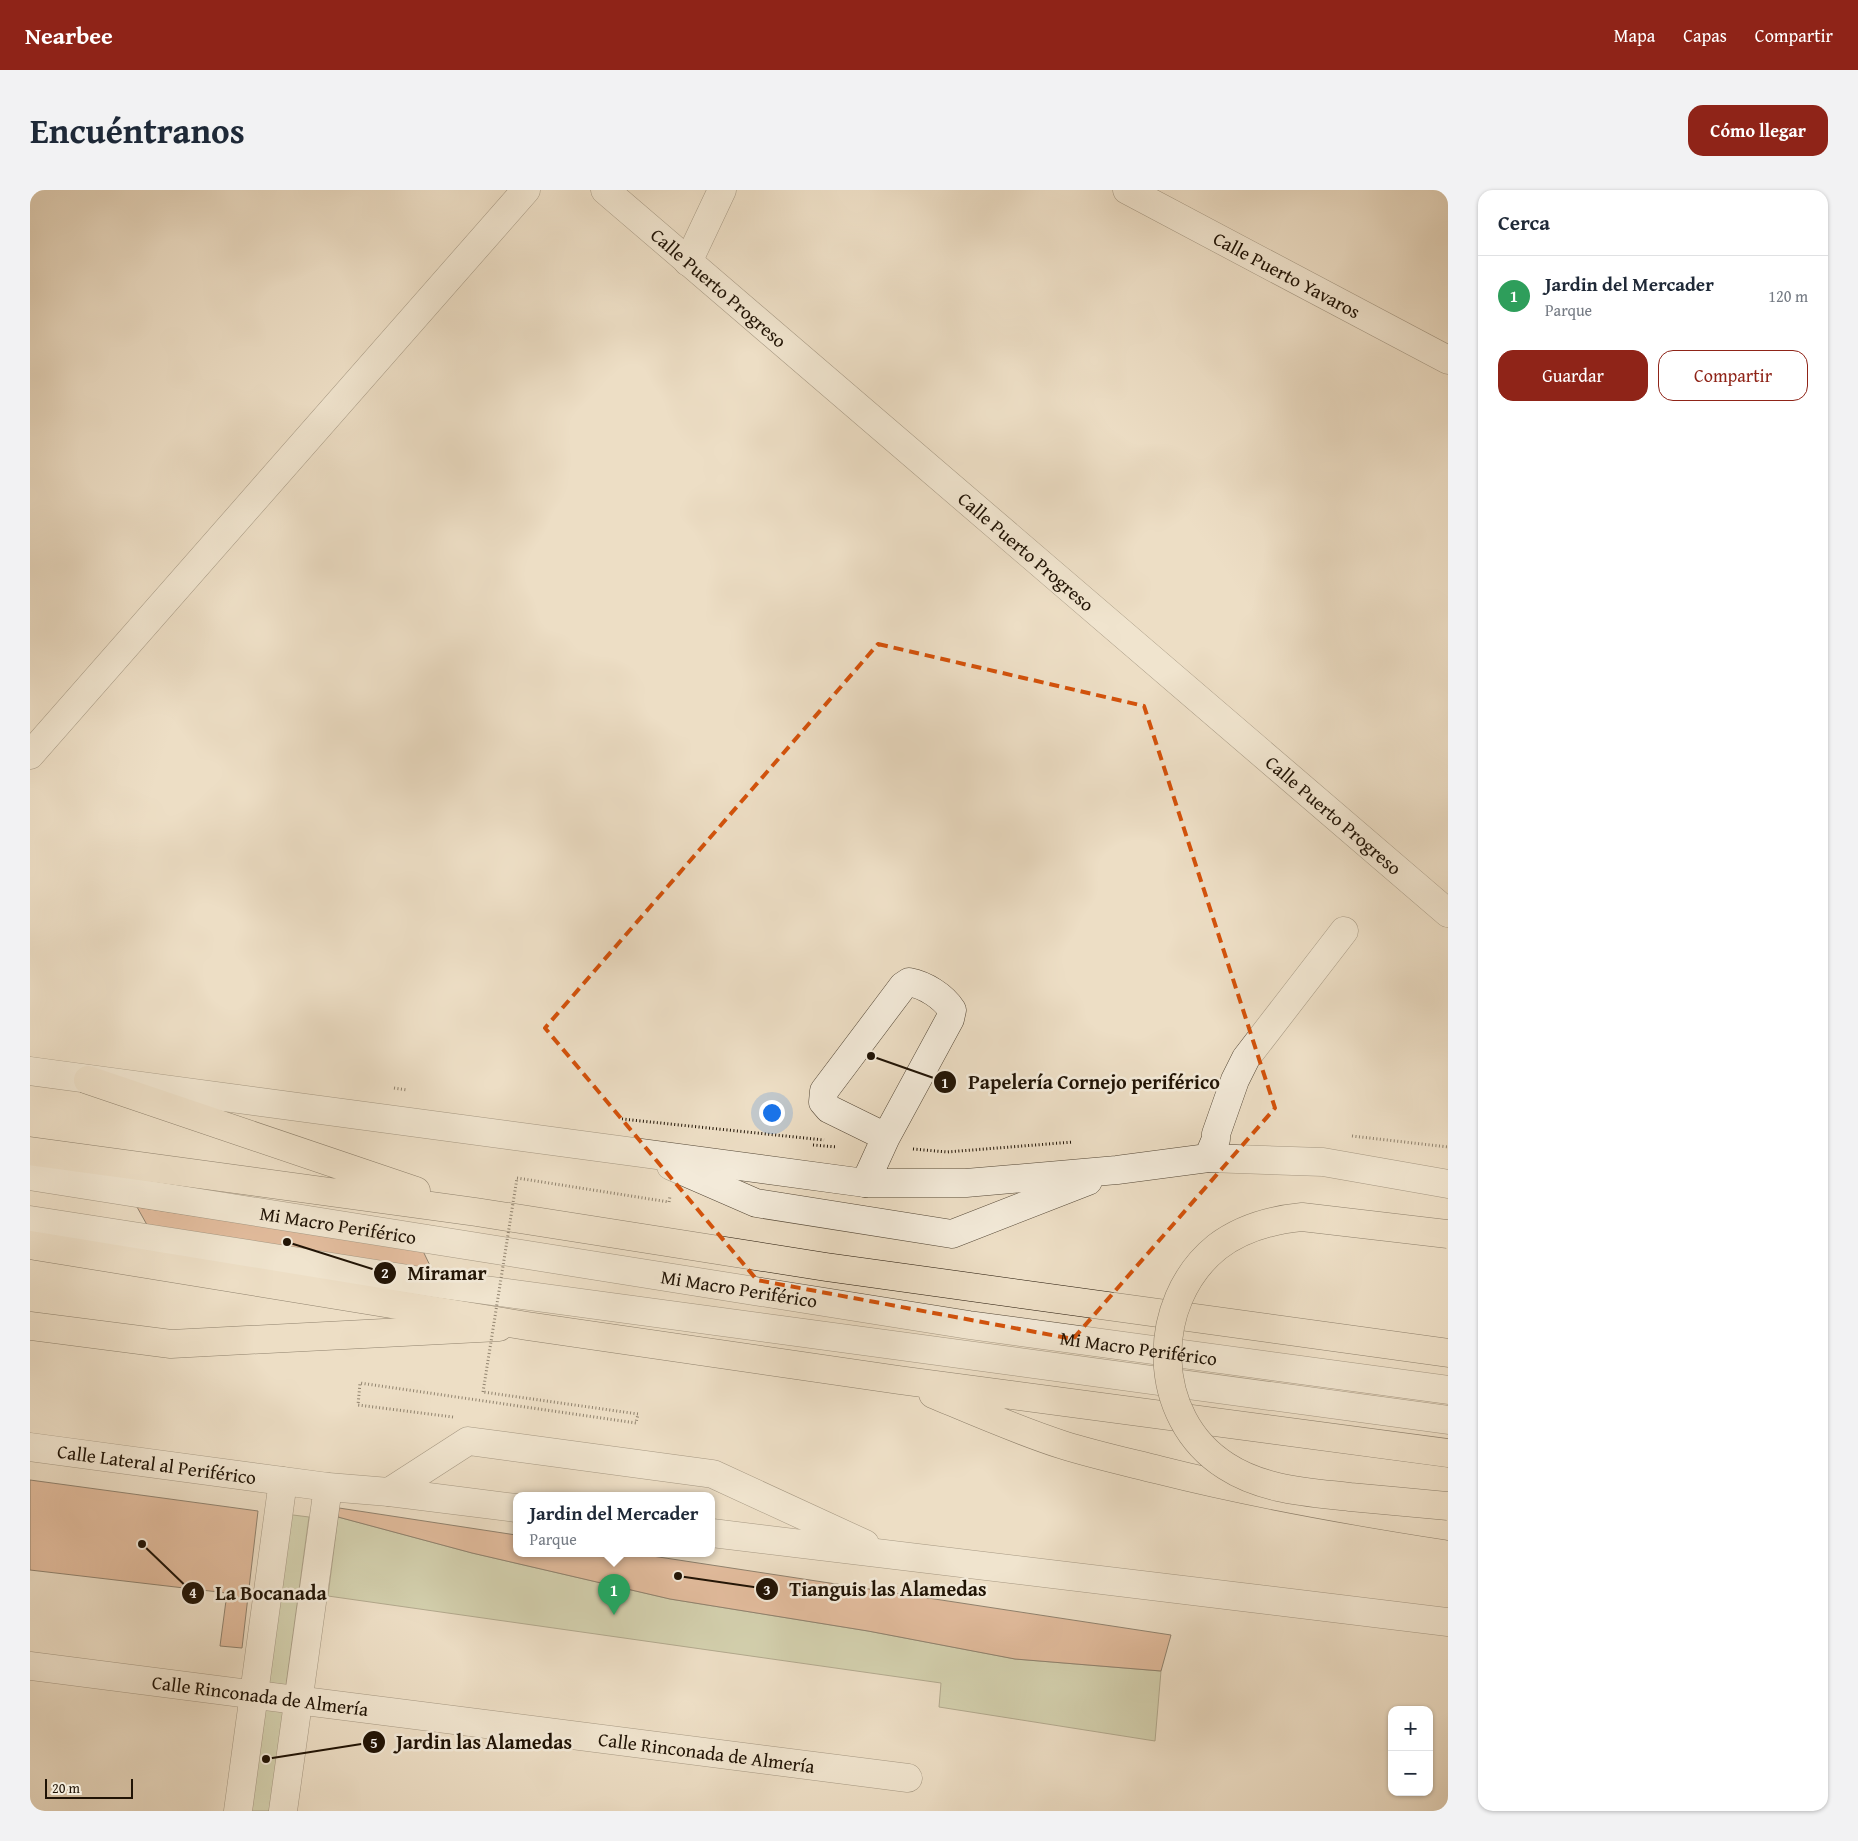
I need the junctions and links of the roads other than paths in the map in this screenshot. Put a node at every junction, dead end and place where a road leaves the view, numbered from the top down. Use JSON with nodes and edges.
{"nodes":[{"id":1,"x":526,"y":190,"type":"edge"},
{"id":2,"x":605,"y":190,"type":"edge"},
{"id":3,"x":722,"y":190,"type":"edge"},
{"id":4,"x":1127,"y":190,"type":"edge"},
{"id":5,"x":688,"y":262,"type":"junction"},
{"id":6,"x":1448,"y":360,"type":"edge"},
{"id":7,"x":30,"y":755,"type":"edge"},
{"id":8,"x":1448,"y":913,"type":"edge"},
{"id":9,"x":1344,"y":931,"type":"dead end"},
{"id":10,"x":30,"y":1070,"type":"edge"},
{"id":11,"x":88,"y":1080,"type":"junction"},
{"id":12,"x":882,"y":1145,"type":"junction"},
{"id":13,"x":30,"y":1151,"type":"edge"},
{"id":14,"x":642,"y":1154,"type":"junction"},
{"id":15,"x":1208,"y":1158,"type":"junction"},
{"id":16,"x":1117,"y":1170,"type":"junction"},
{"id":17,"x":30,"y":1176,"type":"edge"},
{"id":18,"x":865,"y":1183,"type":"junction"},
{"id":19,"x":1448,"y":1184,"type":"edge"},
{"id":20,"x":476,"y":1212,"type":"junction"},
{"id":21,"x":30,"y":1220,"type":"edge"},
{"id":22,"x":1448,"y":1234,"type":"edge"},
{"id":23,"x":30,"y":1245,"type":"edge"},
{"id":24,"x":30,"y":1326,"type":"edge"},
{"id":25,"x":527,"y":1326,"type":"junction"},
{"id":26,"x":1448,"y":1353,"type":"edge"},
{"id":27,"x":899,"y":1380,"type":"junction"},
{"id":28,"x":1448,"y":1390,"type":"edge"},
{"id":29,"x":1448,"y":1420,"type":"edge"},
{"id":30,"x":30,"y":1447,"type":"edge"},
{"id":31,"x":1448,"y":1453,"type":"edge"},
{"id":32,"x":283,"y":1481,"type":"junction"},
{"id":33,"x":328,"y":1487,"type":"junction"},
{"id":34,"x":389,"y":1492,"type":"junction"},
{"id":35,"x":1448,"y":1506,"type":"edge"},
{"id":36,"x":513,"y":1508,"type":"edge"},
{"id":37,"x":1448,"y":1526,"type":"edge"},
{"id":38,"x":715,"y":1533,"type":"edge"},
{"id":39,"x":888,"y":1554,"type":"junction"},
{"id":40,"x":1448,"y":1622,"type":"edge"},
{"id":41,"x":30,"y":1666,"type":"edge"},
{"id":42,"x":254,"y":1696,"type":"junction"},
{"id":43,"x":298,"y":1701,"type":"junction"},
{"id":44,"x":908,"y":1778,"type":"dead end"},
{"id":45,"x":238,"y":1811,"type":"edge"},
{"id":46,"x":283,"y":1811,"type":"edge"}],
"edges":[{"from":1,"to":7,"type":"street"},
{"from":2,"to":5,"type":"street","name":"Calle Puerto Progreso"},
{"from":3,"to":5,"type":"street"},
{"from":4,"to":6,"type":"street","name":"Calle Puerto Yavaros"},
{"from":5,"to":8,"type":"street","name":"Calle Puerto Progreso"},
{"from":9,"to":15,"type":"street"},
{"from":10,"to":11,"type":"street"},
{"from":11,"to":14,"type":"street"},
{"from":11,"to":20,"type":"main road"},
{"from":12,"to":12,"type":"street"},
{"from":12,"to":18,"type":"street"},
{"from":13,"to":20,"type":"main road"},
{"from":14,"to":16,"type":"street"},
{"from":14,"to":18,"type":"street"},
{"from":15,"to":16,"type":"street"},
{"from":15,"to":19,"type":"street"},
{"from":16,"to":18,"type":"street"},
{"from":17,"to":28,"type":"street","name":"Mi Macro Periférico"},
{"from":20,"to":26,"type":"main road"},
{"from":21,"to":29,"type":"street","name":"Mi Macro Periférico"},
{"from":22,"to":35,"type":"main road","bridge":true},
{"from":23,"to":25,"type":"main road"},
{"from":24,"to":25,"type":"main road"},
{"from":25,"to":27,"type":"main road"},
{"from":27,"to":31,"type":"main road"},
{"from":27,"to":37,"type":"main road"},
{"from":30,"to":32,"type":"street","name":"Calle Lateral al Periférico"},
{"from":32,"to":33,"type":"street","name":"Calle Lateral al Periférico"},
{"from":32,"to":42,"type":"street"},
{"from":33,"to":34,"type":"street","name":"Calle Lateral al Periférico"},
{"from":33,"to":43,"type":"street"},
{"from":34,"to":36,"type":"street","name":"Calle Lateral al Periférico"},
{"from":34,"to":39,"type":"street"},
{"from":38,"to":39,"type":"street"},
{"from":39,"to":40,"type":"street"},
{"from":41,"to":42,"type":"street","name":"Calle Rinconada de Almería"},
{"from":42,"to":43,"type":"street","name":"Calle Rinconada de Almería"},
{"from":42,"to":45,"type":"street"},
{"from":43,"to":44,"type":"street","name":"Calle Rinconada de Almería"},
{"from":43,"to":46,"type":"street"}]}
